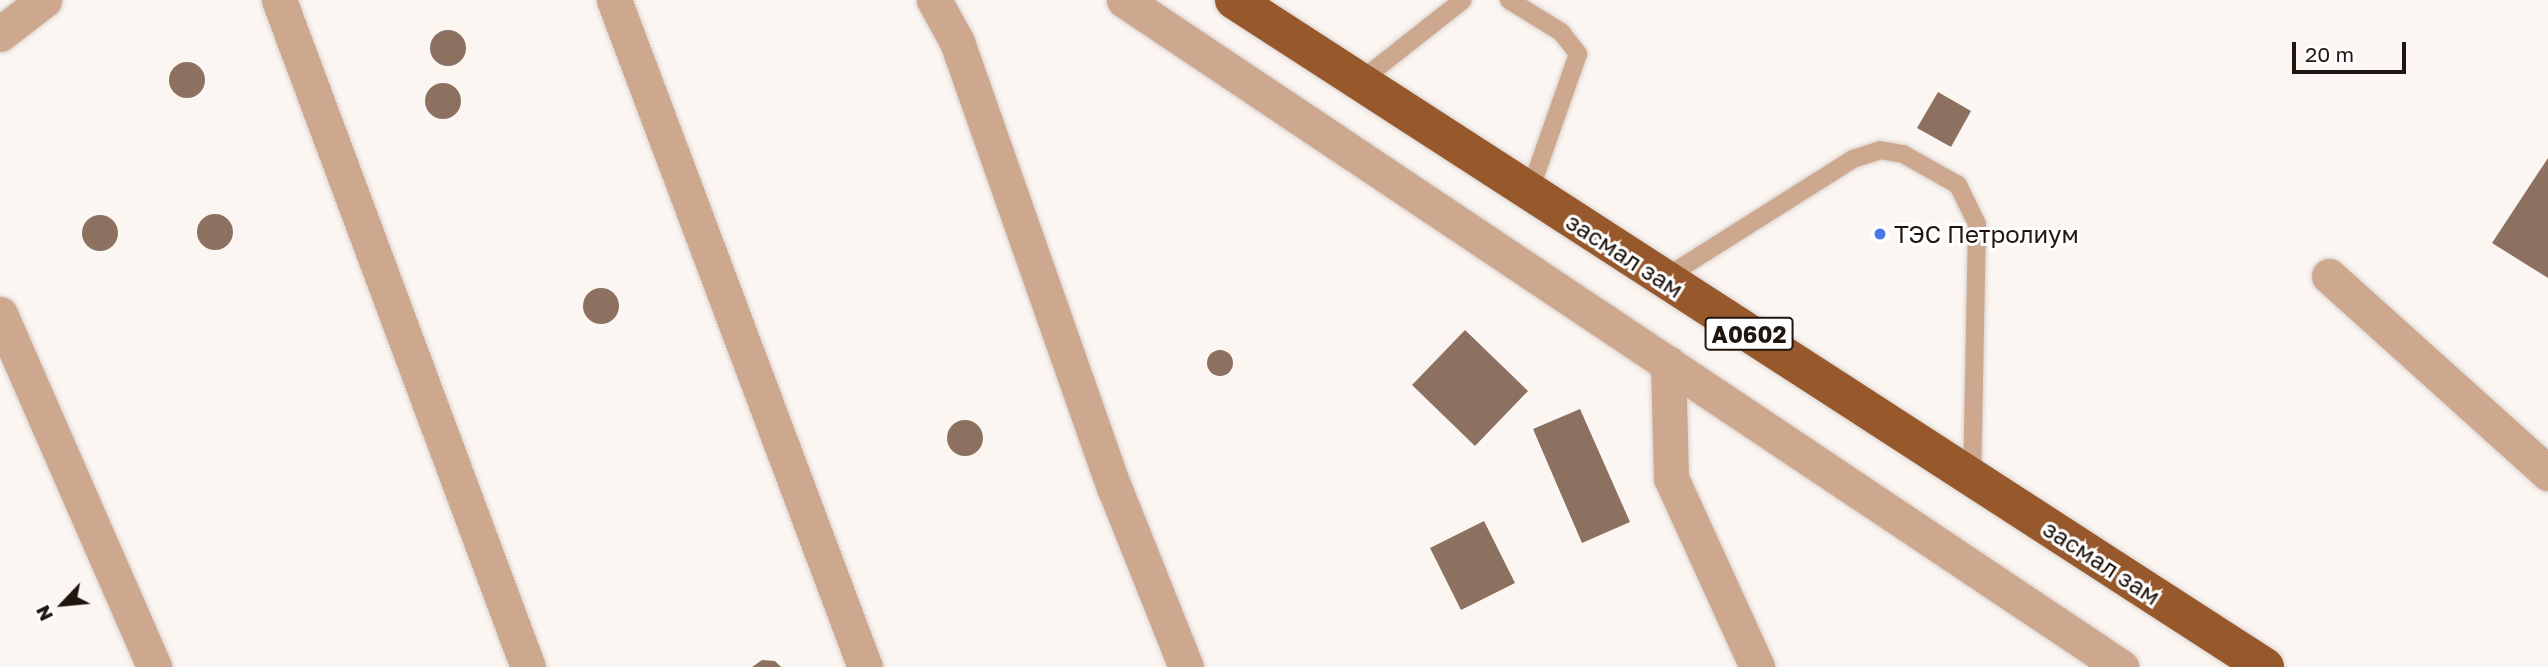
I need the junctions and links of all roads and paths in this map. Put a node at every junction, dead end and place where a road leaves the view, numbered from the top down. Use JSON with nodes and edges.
{"nodes":[{"id":1,"x":44,"y":0,"type":"edge"},
{"id":2,"x":279,"y":0,"type":"edge"},
{"id":3,"x":614,"y":0,"type":"edge"},
{"id":4,"x":934,"y":0,"type":"edge"},
{"id":5,"x":1124,"y":0,"type":"edge"},
{"id":6,"x":1234,"y":0,"type":"edge"},
{"id":7,"x":1463,"y":0,"type":"edge"},
{"id":8,"x":1509,"y":0,"type":"edge"},
{"id":9,"x":0,"y":34,"type":"edge"},
{"id":10,"x":1359,"y":82,"type":"junction"},
{"id":11,"x":1529,"y":193,"type":"junction"},
{"id":12,"x":2329,"y":276,"type":"dead end"},
{"id":13,"x":1663,"y":279,"type":"junction"},
{"id":14,"x":0,"y":314,"type":"edge"},
{"id":15,"x":1668,"y":363,"type":"junction"},
{"id":16,"x":2548,"y":473,"type":"edge"},
{"id":17,"x":1972,"y":478,"type":"junction"},
{"id":18,"x":154,"y":667,"type":"edge"},
{"id":19,"x":528,"y":667,"type":"edge"},
{"id":20,"x":865,"y":667,"type":"edge"},
{"id":21,"x":1186,"y":667,"type":"edge"},
{"id":22,"x":1757,"y":667,"type":"edge"},
{"id":23,"x":2121,"y":667,"type":"edge"},
{"id":24,"x":2264,"y":667,"type":"edge"}],
"edges":[{"from":1,"to":9,"type":"street"},
{"from":2,"to":19,"type":"street"},
{"from":3,"to":20,"type":"street"},
{"from":4,"to":21,"type":"street"},
{"from":5,"to":15,"type":"street"},
{"from":6,"to":10,"type":"highway","name":"засмал зам","number":"A0602"},
{"from":7,"to":10,"type":"lane"},
{"from":8,"to":11,"type":"lane"},
{"from":10,"to":11,"type":"highway","name":"засмал зам","number":"A0602"},
{"from":11,"to":13,"type":"highway","name":"засмал зам","number":"A0602"},
{"from":12,"to":16,"type":"street"},
{"from":13,"to":17,"type":"highway","name":"засмал зам","number":"A0602"},
{"from":13,"to":17,"type":"lane"},
{"from":14,"to":18,"type":"street"},
{"from":15,"to":22,"type":"street"},
{"from":15,"to":23,"type":"street"},
{"from":17,"to":24,"type":"highway","name":"засмал зам","number":"A0602"}]}
